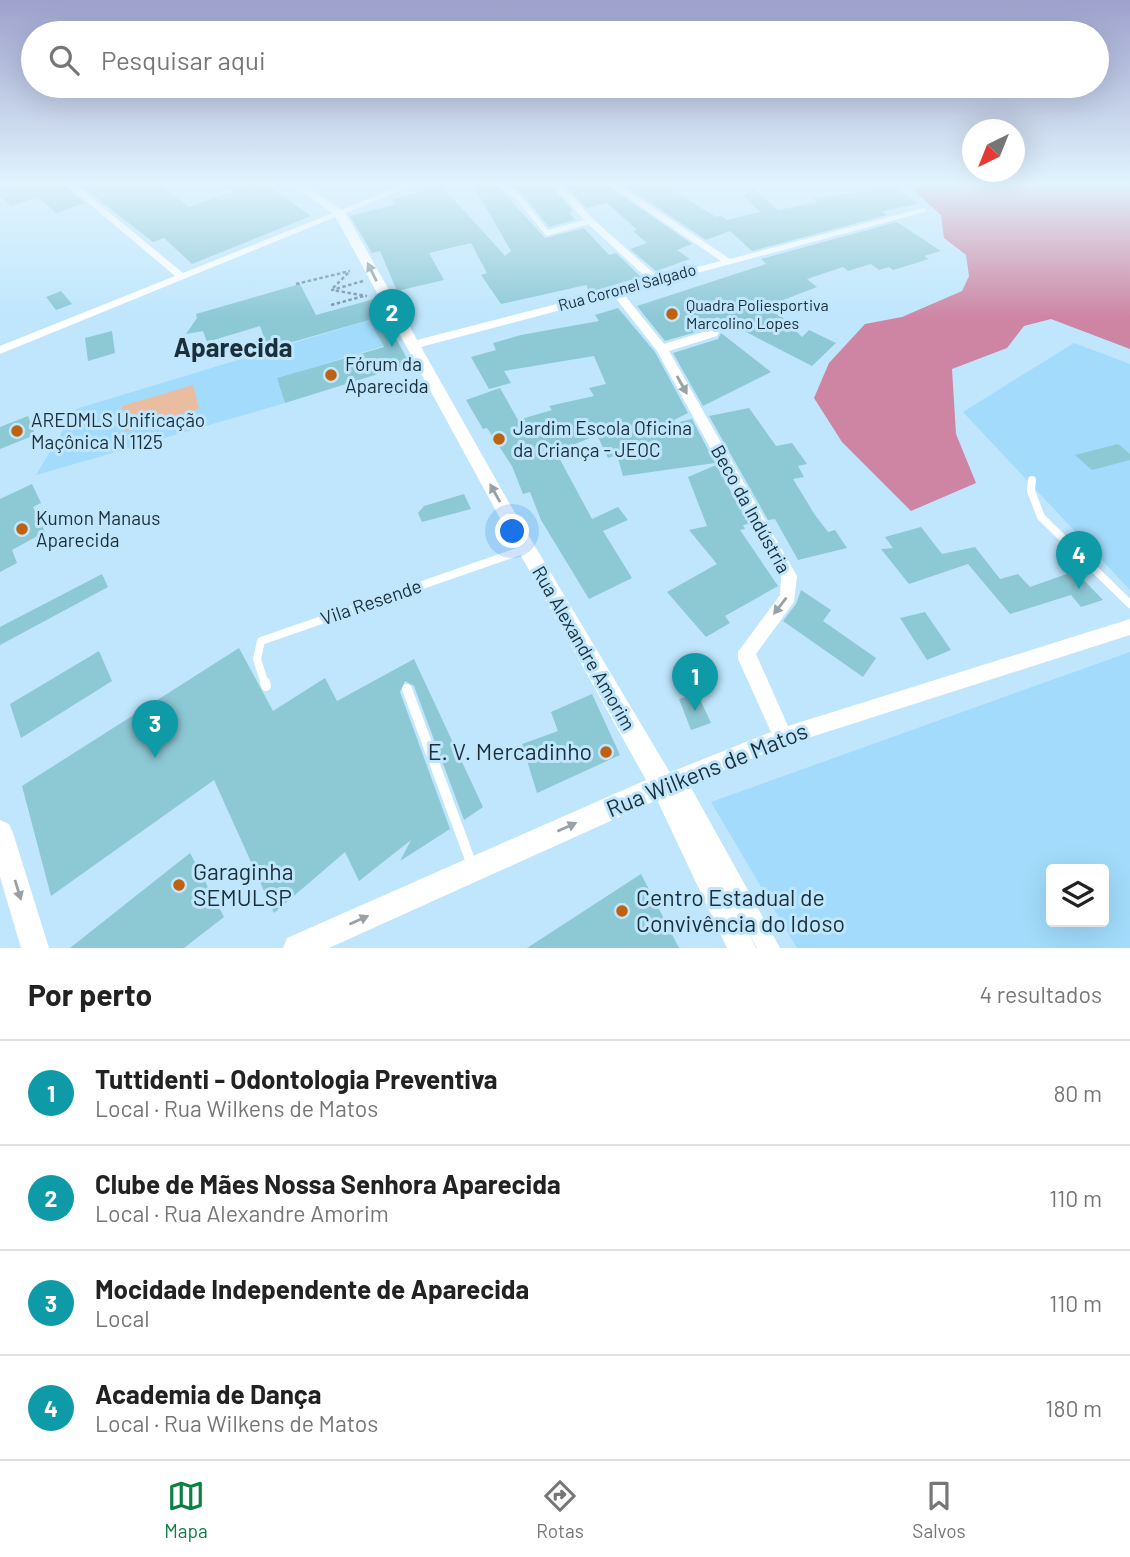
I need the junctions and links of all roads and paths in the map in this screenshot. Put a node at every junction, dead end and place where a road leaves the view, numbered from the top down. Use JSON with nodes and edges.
{"nodes":[{"id":1,"x":124,"y":229,"type":"edge"},
{"id":2,"x":296,"y":229,"type":"edge"},
{"id":3,"x":347,"y":229,"type":"edge"},
{"id":4,"x":544,"y":229,"type":"edge"},
{"id":5,"x":560,"y":229,"type":"edge"},
{"id":6,"x":599,"y":229,"type":"edge"},
{"id":7,"x":680,"y":229,"type":"edge"},
{"id":8,"x":850,"y":229,"type":"edge"},
{"id":9,"x":726,"y":260,"type":"junction"},
{"id":10,"x":350,"y":271,"type":"junction"},
{"id":11,"x":181,"y":276,"type":"junction"},
{"id":12,"x":654,"y":279,"type":"junction"},
{"id":13,"x":374,"y":283,"type":"junction"},
{"id":14,"x":296,"y":284,"type":"dead end"},
{"id":15,"x":332,"y":290,"type":"junction"},
{"id":16,"x":615,"y":290,"type":"junction"},
{"id":17,"x":331,"y":305,"type":"dead end"},
{"id":18,"x":713,"y":333,"type":"dead end"},
{"id":19,"x":413,"y":345,"type":"junction"},
{"id":20,"x":663,"y":349,"type":"junction"},
{"id":21,"x":0,"y":350,"type":"edge"},
{"id":22,"x":1032,"y":480,"type":"dead end"},
{"id":23,"x":527,"y":549,"type":"junction"},
{"id":24,"x":1130,"y":604,"type":"edge"},
{"id":25,"x":1130,"y":627,"type":"edge"},
{"id":26,"x":266,"y":686,"type":"dead end"},
{"id":27,"x":407,"y":689,"type":"dead end"},
{"id":28,"x":783,"y":737,"type":"junction"},
{"id":29,"x":670,"y":782,"type":"junction"},
{"id":30,"x":0,"y":833,"type":"edge"},
{"id":31,"x":474,"y":869,"type":"junction"},
{"id":32,"x":35,"y":948,"type":"edge"},
{"id":33,"x":297,"y":948,"type":"edge"},
{"id":34,"x":743,"y":948,"type":"edge"},
{"id":35,"x":769,"y":948,"type":"edge"}],
"edges":[{"from":1,"to":11,"type":"street"},
{"from":2,"to":11,"type":"street"},
{"from":3,"to":13,"type":"street","name":"Rua Alexandre Amorim"},
{"from":4,"to":5,"type":"lane"},
{"from":6,"to":12,"type":"street"},
{"from":7,"to":9,"type":"street"},
{"from":8,"to":9,"type":"street","name":"Rua Coronel Salgado"},
{"from":9,"to":12,"type":"street","name":"Rua Coronel Salgado"},
{"from":10,"to":13,"type":"path"},
{"from":10,"to":14,"type":"path"},
{"from":10,"to":15,"type":"path"},
{"from":11,"to":21,"type":"street"},
{"from":12,"to":16,"type":"street","name":"Rua Coronel Salgado"},
{"from":13,"to":15,"type":"path"},
{"from":13,"to":15,"type":"path"},
{"from":13,"to":17,"type":"path"},
{"from":13,"to":19,"type":"street","name":"Rua Alexandre Amorim"},
{"from":16,"to":19,"type":"street","name":"Rua Coronel Salgado"},
{"from":16,"to":20,"type":"street","name":"Beco da Indústria"},
{"from":18,"to":20,"type":"street"},
{"from":23,"to":19,"type":"street","name":"Rua Alexandre Amorim","one_way":true},
{"from":20,"to":28,"type":"street","name":"Beco da Indústria","one_way":true},
{"from":22,"to":24,"type":"lane"},
{"from":23,"to":26,"type":"lane","name":"Vila Resende"},
{"from":23,"to":29,"type":"street","name":"Rua Alexandre Amorim"},
{"from":25,"to":28,"type":"street","name":"Rua Wilkens de Matos"},
{"from":27,"to":31,"type":"lane"},
{"from":28,"to":29,"type":"street","name":"Rua Wilkens de Matos"},
{"from":31,"to":29,"type":"street","name":"Rua Wilkens de Matos","one_way":true},
{"from":29,"to":34,"type":"street","name":"Rua Alexandre Amorim"},
{"from":29,"to":35,"type":"street"},
{"from":30,"to":32,"type":"street","one_way":true},
{"from":33,"to":31,"type":"street","name":"Rua Wilkens de Matos","one_way":true}]}
